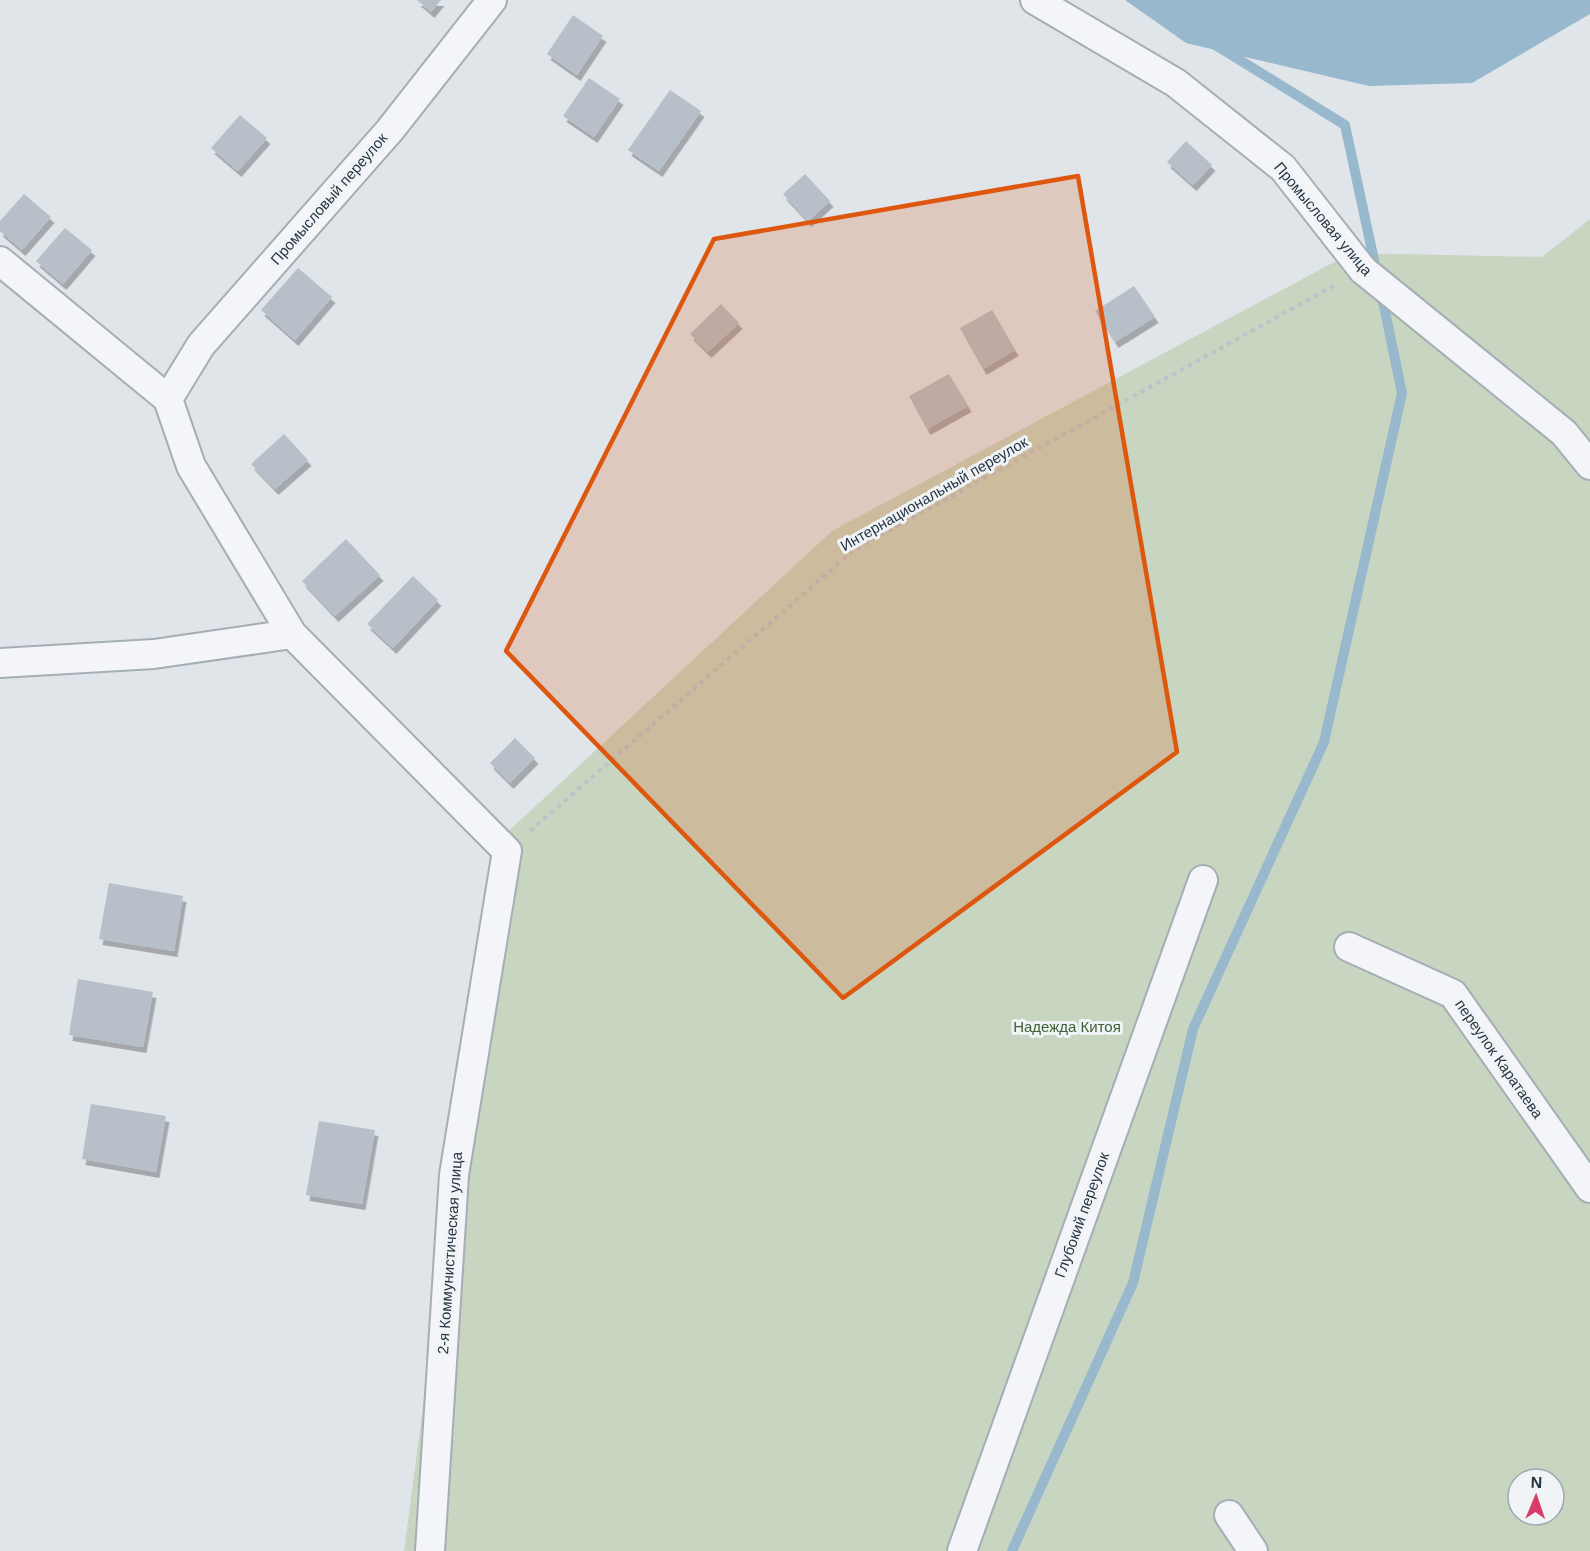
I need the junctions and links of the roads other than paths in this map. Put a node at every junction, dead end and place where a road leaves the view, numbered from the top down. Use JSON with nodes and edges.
{"nodes":[{"id":1,"x":492,"y":0,"type":"edge"},
{"id":2,"x":1035,"y":0,"type":"edge"},
{"id":3,"x":0,"y":261,"type":"edge"},
{"id":4,"x":168,"y":399,"type":"junction"},
{"id":5,"x":1590,"y":465,"type":"edge"},
{"id":6,"x":292,"y":634,"type":"junction"},
{"id":7,"x":0,"y":663,"type":"edge"},
{"id":8,"x":1203,"y":880,"type":"dead end"},
{"id":9,"x":1349,"y":947,"type":"dead end"},
{"id":10,"x":1590,"y":1188,"type":"edge"},
{"id":11,"x":1229,"y":1515,"type":"dead end"},
{"id":12,"x":430,"y":1551,"type":"edge"},
{"id":13,"x":962,"y":1551,"type":"edge"},
{"id":14,"x":1253,"y":1551,"type":"edge"}],
"edges":[{"from":1,"to":4,"type":"street","name":"Промысловый переулок"},
{"from":2,"to":5,"type":"street","name":"Промысловая улица"},
{"from":3,"to":4,"type":"street"},
{"from":4,"to":6,"type":"street"},
{"from":6,"to":7,"type":"street"},
{"from":6,"to":12,"type":"street","name":"2-я Коммунистическая улица"},
{"from":8,"to":13,"type":"street","name":"Глубокий переулок"},
{"from":9,"to":10,"type":"street","name":"переулок Каратаева"},
{"from":11,"to":14,"type":"street"}]}
